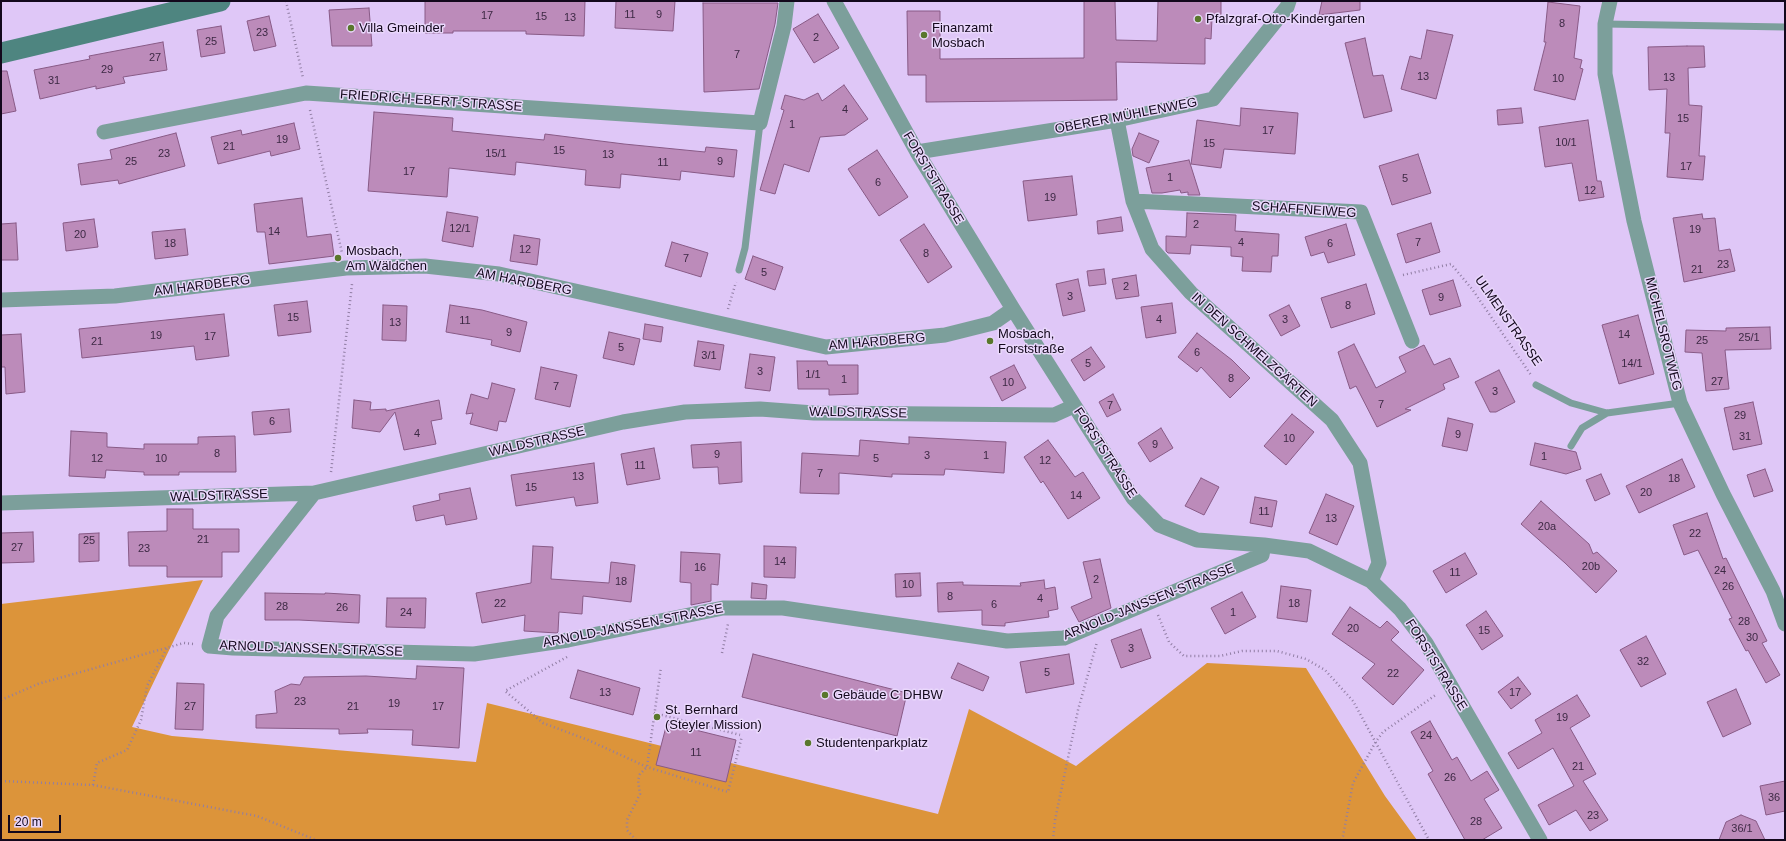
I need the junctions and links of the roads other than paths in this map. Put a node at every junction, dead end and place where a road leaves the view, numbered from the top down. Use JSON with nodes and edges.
{"nodes":[{"id":1,"x":220,"y":1,"type":"edge"},
{"id":2,"x":787,"y":1,"type":"edge"},
{"id":3,"x":834,"y":1,"type":"edge"},
{"id":4,"x":1289,"y":1,"type":"edge"},
{"id":5,"x":1610,"y":1,"type":"edge"},
{"id":6,"x":1605,"y":24,"type":"junction"},
{"id":7,"x":1785,"y":27,"type":"edge"},
{"id":8,"x":1,"y":54,"type":"edge"},
{"id":9,"x":1117,"y":120,"type":"junction"},
{"id":10,"x":760,"y":123,"type":"junction"},
{"id":11,"x":104,"y":132,"type":"dead end"},
{"id":12,"x":917,"y":152,"type":"junction"},
{"id":13,"x":1133,"y":201,"type":"junction"},
{"id":14,"x":739,"y":270,"type":"road end"},
{"id":15,"x":1,"y":300,"type":"edge"},
{"id":16,"x":1013,"y":309,"type":"junction"},
{"id":17,"x":1412,"y":341,"type":"dead end"},
{"id":18,"x":1536,"y":385,"type":"road end"},
{"id":19,"x":1680,"y":403,"type":"junction"},
{"id":20,"x":1074,"y":406,"type":"junction"},
{"id":21,"x":1607,"y":413,"type":"junction"},
{"id":22,"x":1571,"y":446,"type":"dead end"},
{"id":23,"x":314,"y":493,"type":"junction"},
{"id":24,"x":1,"y":503,"type":"edge"},
{"id":25,"x":1264,"y":545,"type":"junction"},
{"id":26,"x":1371,"y":581,"type":"junction"},
{"id":27,"x":1785,"y":624,"type":"edge"},
{"id":28,"x":1540,"y":840,"type":"edge"}],
"edges":[{"from":1,"to":8,"type":"street"},
{"from":2,"to":10,"type":"street"},
{"from":3,"to":12,"type":"street","name":"FORSTSTRASSE"},
{"from":4,"to":9,"type":"street","name":"OBERER MÜHLENWEG"},
{"from":5,"to":6,"type":"street","name":"MICHELSROTWEG"},
{"from":6,"to":7,"type":"lane"},
{"from":6,"to":19,"type":"street","name":"MICHELSROTWEG"},
{"from":9,"to":12,"type":"street","name":"OBERER MÜHLENWEG"},
{"from":9,"to":13,"type":"street","name":"IN DEN SCHMELZGÄRTEN"},
{"from":10,"to":11,"type":"street","name":"FRIEDRICH-EBERT-STRASSE"},
{"from":10,"to":14,"type":"lane"},
{"from":12,"to":16,"type":"street","name":"FORSTSTRASSE"},
{"from":13,"to":17,"type":"street","name":"SCHAFFNEIWEG"},
{"from":13,"to":26,"type":"street","name":"IN DEN SCHMELZGÄRTEN"},
{"from":15,"to":16,"type":"street","name":"AM HARDBERG"},
{"from":16,"to":20,"type":"street","name":"FORSTSTRASSE"},
{"from":18,"to":21,"type":"lane","name":"ULMENSTRASSE"},
{"from":19,"to":21,"type":"lane","name":"ULMENSTRASSE"},
{"from":19,"to":27,"type":"street","name":"MICHELSROTWEG"},
{"from":20,"to":23,"type":"street","name":"WALDSTRASSE"},
{"from":20,"to":25,"type":"street","name":"FORSTSTRASSE"},
{"from":21,"to":22,"type":"lane","name":"ULMENSTRASSE"},
{"from":23,"to":24,"type":"street","name":"WALDSTRASSE"},
{"from":23,"to":25,"type":"street","name":"ARNOLD-JANSSEN-STRASSE"},
{"from":25,"to":26,"type":"street","name":"FORSTSTRASSE"},
{"from":26,"to":28,"type":"street","name":"FORSTSTRASSE"}]}
